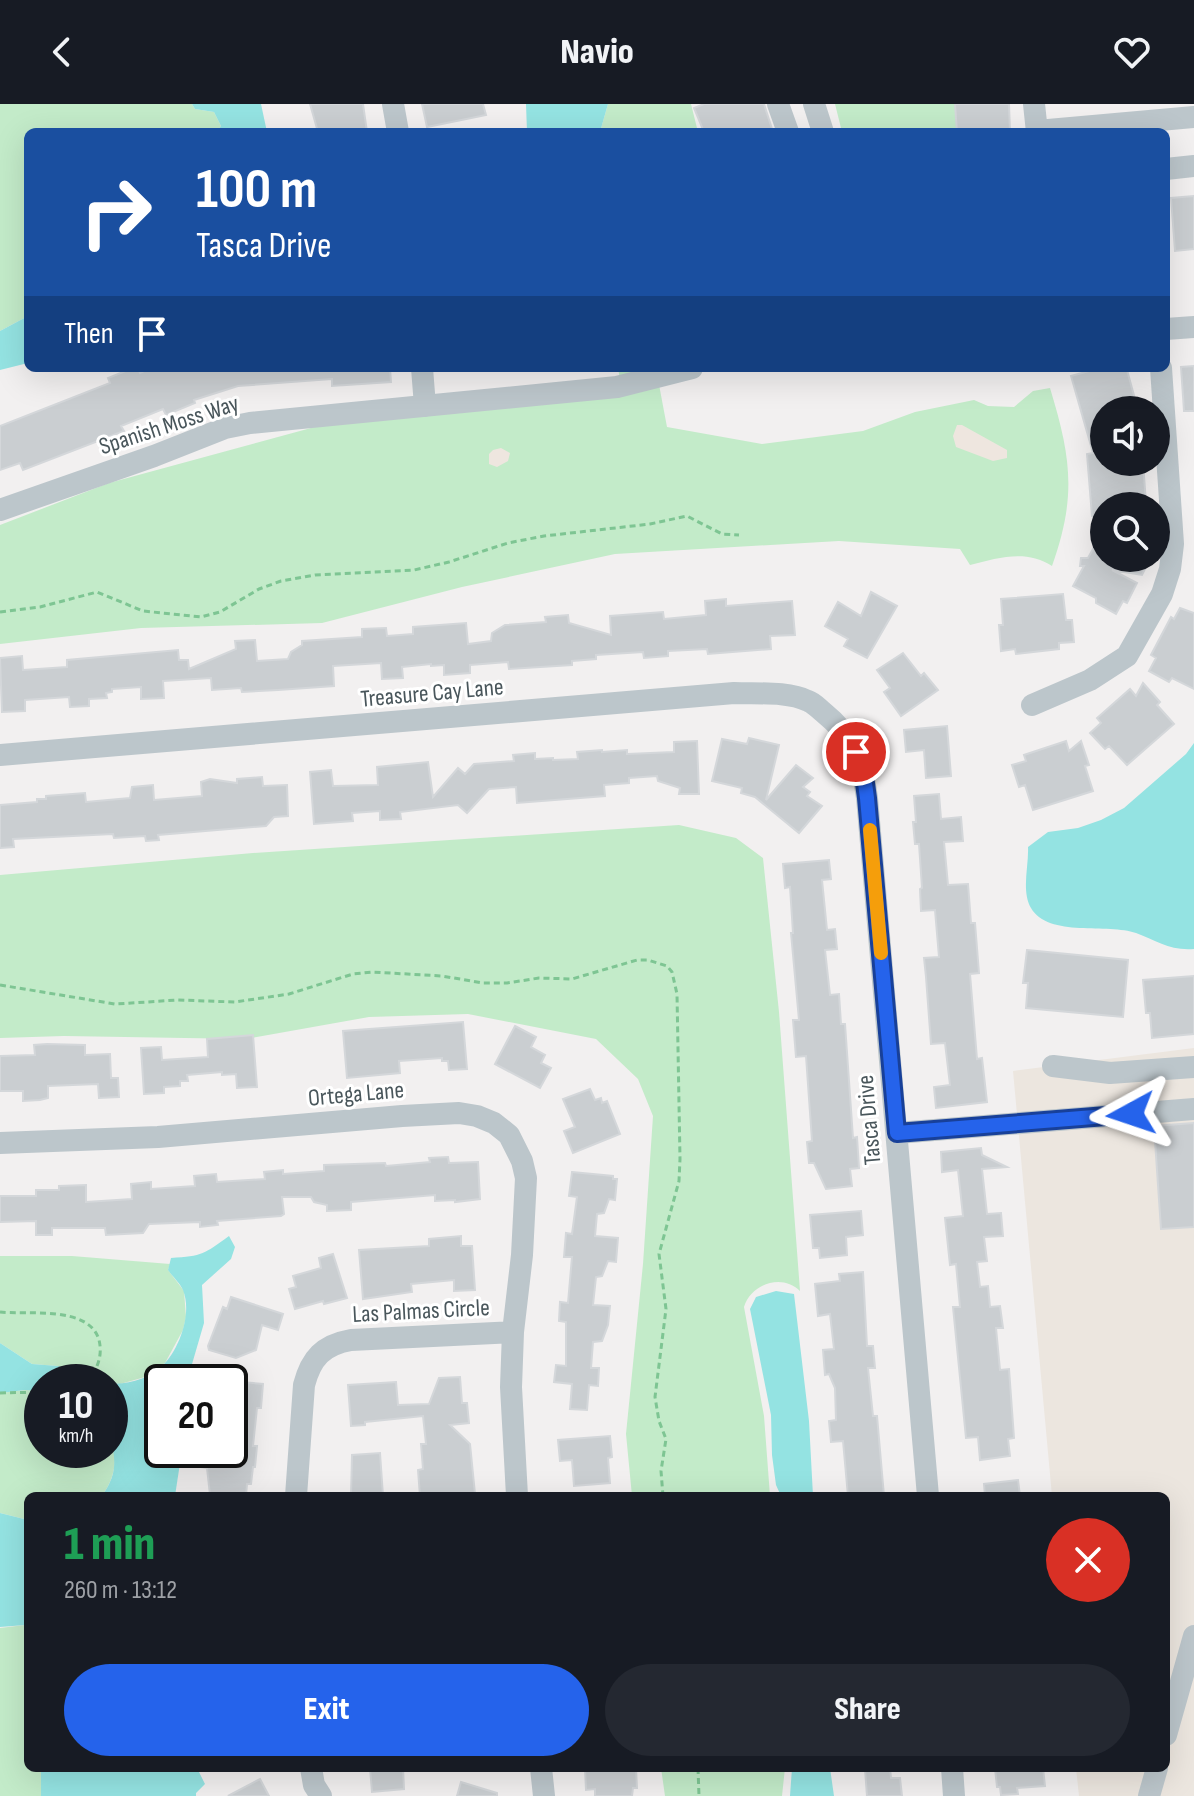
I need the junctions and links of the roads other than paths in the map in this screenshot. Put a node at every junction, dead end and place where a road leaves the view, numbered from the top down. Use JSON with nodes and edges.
{"nodes":[{"id":1,"x":393,"y":104,"type":"edge"},
{"id":2,"x":778,"y":104,"type":"edge"},
{"id":3,"x":814,"y":104,"type":"edge"},
{"id":4,"x":1034,"y":104,"type":"edge"},
{"id":5,"x":1108,"y":114,"type":"edge"},
{"id":6,"x":1194,"y":117,"type":"edge"},
{"id":7,"x":397,"y":128,"type":"edge"},
{"id":8,"x":787,"y":128,"type":"edge"},
{"id":9,"x":822,"y":128,"type":"edge"},
{"id":10,"x":1037,"y":128,"type":"edge"},
{"id":11,"x":1053,"y":128,"type":"edge"},
{"id":12,"x":1194,"y":166,"type":"edge"},
{"id":13,"x":1170,"y":169,"type":"edge"},
{"id":14,"x":1194,"y":327,"type":"edge"},
{"id":15,"x":1170,"y":329,"type":"edge"},
{"id":16,"x":422,"y":372,"type":"edge"},
{"id":17,"x":676,"y":372,"type":"edge"},
{"id":18,"x":1161,"y":372,"type":"edge"},
{"id":19,"x":425,"y":406,"type":"junction"},
{"id":20,"x":0,"y":510,"type":"edge"},
{"id":21,"x":1032,"y":705,"type":"dead end"},
{"id":22,"x":851,"y":743,"type":"joint"},
{"id":23,"x":0,"y":755,"type":"edge"},
{"id":24,"x":1053,"y":1066,"type":"dead end"},
{"id":25,"x":1194,"y":1067,"type":"edge"},
{"id":26,"x":1194,"y":1109,"type":"edge"},
{"id":27,"x":897,"y":1133,"type":"junction"},
{"id":28,"x":0,"y":1143,"type":"edge"},
{"id":29,"x":513,"y":1332,"type":"junction"},
{"id":30,"x":296,"y":1492,"type":"edge"},
{"id":31,"x":517,"y":1492,"type":"edge"},
{"id":32,"x":928,"y":1492,"type":"edge"},
{"id":33,"x":1194,"y":1636,"type":"edge"},
{"id":34,"x":1170,"y":1721,"type":"edge"},
{"id":35,"x":312,"y":1772,"type":"edge"},
{"id":36,"x":541,"y":1772,"type":"edge"},
{"id":37,"x":952,"y":1772,"type":"edge"},
{"id":38,"x":1156,"y":1772,"type":"edge"},
{"id":39,"x":321,"y":1796,"type":"edge"},
{"id":40,"x":544,"y":1796,"type":"edge"},
{"id":41,"x":954,"y":1796,"type":"edge"},
{"id":42,"x":1149,"y":1796,"type":"edge"}],
"edges":[{"from":1,"to":7,"type":"street"},
{"from":2,"to":8,"type":"street"},
{"from":3,"to":9,"type":"street"},
{"from":4,"to":10,"type":"street"},
{"from":5,"to":6,"type":"street"},
{"from":5,"to":11,"type":"street"},
{"from":12,"to":13,"type":"street"},
{"from":14,"to":15,"type":"street"},
{"from":16,"to":19,"type":"street"},
{"from":17,"to":19,"type":"street","name":"Spanish Moss Way"},
{"from":18,"to":21,"type":"street"},
{"from":19,"to":20,"type":"street","name":"Spanish Moss Way"},
{"from":22,"to":23,"type":"street","name":"Treasure Cay Lane"},
{"from":22,"to":27,"type":"street","name":"Tasca Drive"},
{"from":24,"to":25,"type":"street"},
{"from":26,"to":27,"type":"street"},
{"from":27,"to":32,"type":"street","name":"Tasca Drive"},
{"from":28,"to":29,"type":"street","name":"Ortega Lane"},
{"from":29,"to":30,"type":"street","name":"Las Palmas Circle"},
{"from":29,"to":31,"type":"street","name":"Las Palmas Circle"},
{"from":33,"to":34,"type":"street"},
{"from":35,"to":39,"type":"street"},
{"from":36,"to":40,"type":"street"},
{"from":37,"to":41,"type":"street"},
{"from":38,"to":42,"type":"street"}]}
